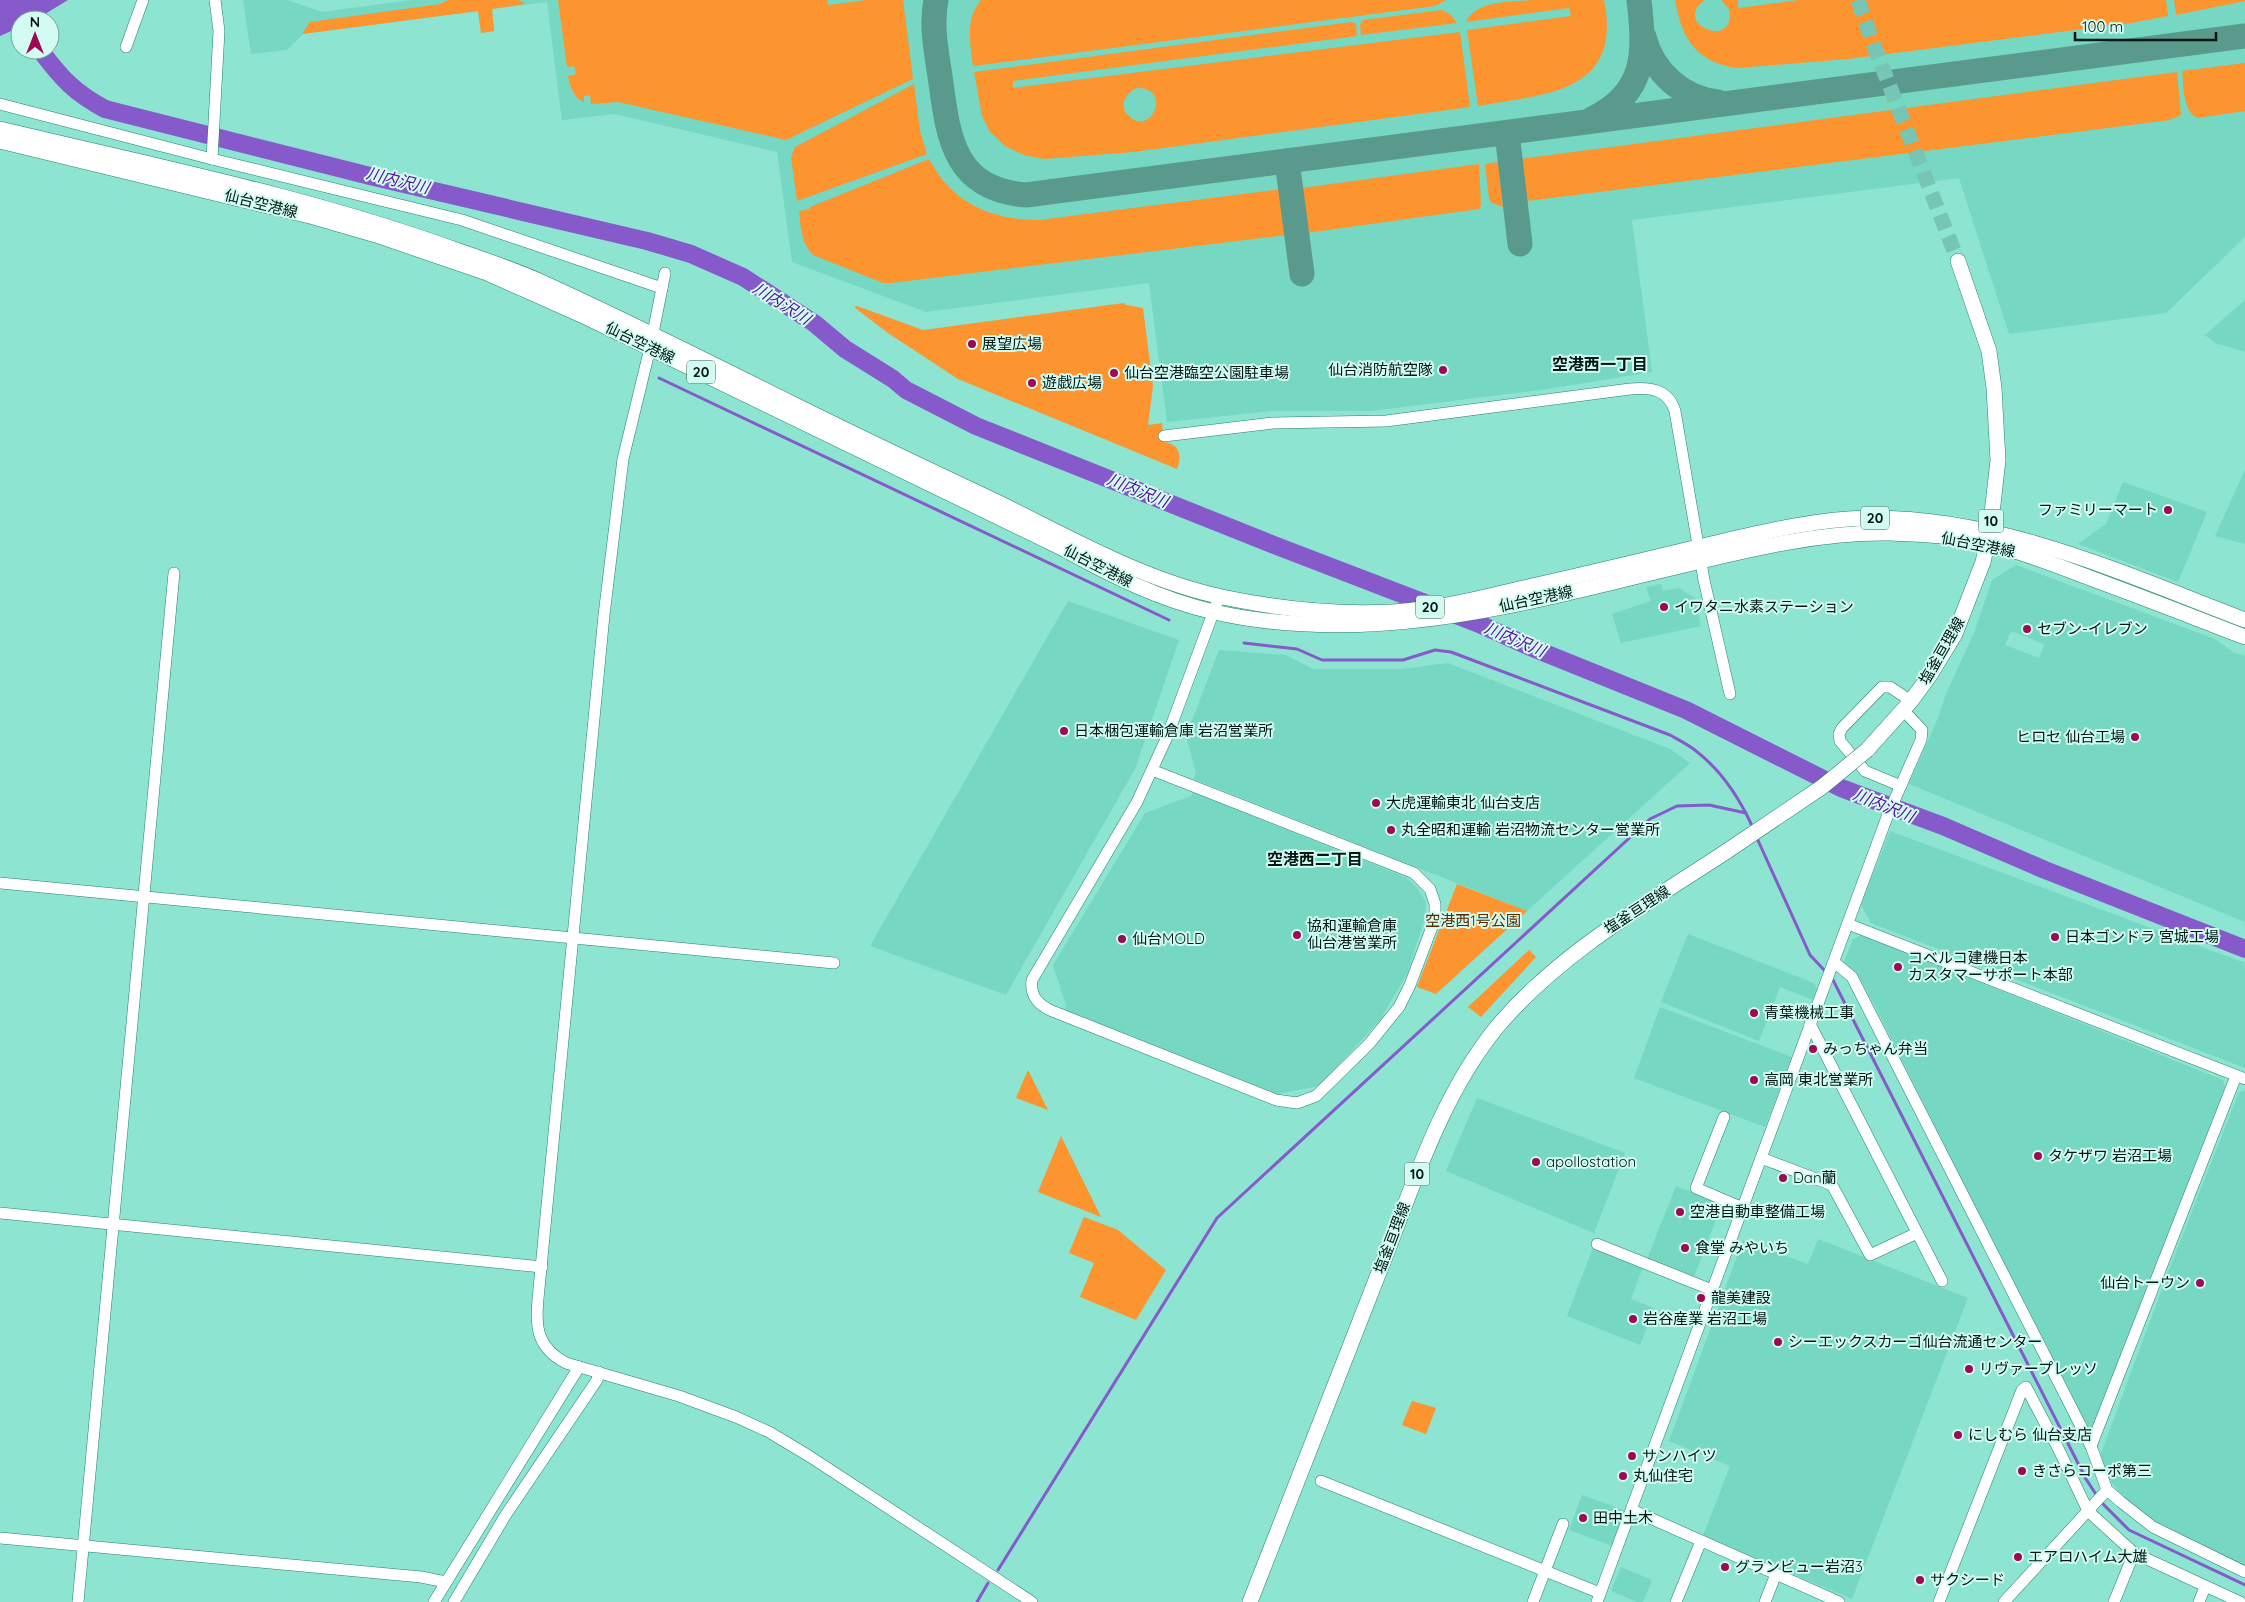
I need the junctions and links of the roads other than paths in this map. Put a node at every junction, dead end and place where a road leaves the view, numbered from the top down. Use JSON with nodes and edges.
{"nodes":[{"id":1,"x":143,"y":0,"type":"edge"},
{"id":2,"x":215,"y":0,"type":"edge"},
{"id":3,"x":126,"y":47,"type":"dead end"},
{"id":4,"x":0,"y":104,"type":"edge"},
{"id":5,"x":0,"y":129,"type":"edge"},
{"id":6,"x":0,"y":141,"type":"edge"},
{"id":7,"x":213,"y":155,"type":"junction"},
{"id":8,"x":1958,"y":261,"type":"tunnel mouth"},
{"id":9,"x":665,"y":273,"type":"dead end"},
{"id":10,"x":662,"y":288,"type":"junction"},
{"id":11,"x":651,"y":340,"type":"junction"},
{"id":12,"x":1164,"y":436,"type":"dead end"},
{"id":13,"x":1988,"y":537,"type":"junction"},
{"id":14,"x":1699,"y":554,"type":"junction"},
{"id":15,"x":174,"y":573,"type":"dead end"},
{"id":16,"x":1219,"y":597,"type":"junction"},
{"id":17,"x":1212,"y":612,"type":"junction"},
{"id":18,"x":2245,"y":620,"type":"edge"},
{"id":19,"x":2245,"y":637,"type":"edge"},
{"id":20,"x":1730,"y":694,"type":"dead end"},
{"id":21,"x":1907,"y":705,"type":"junction"},
{"id":22,"x":1152,"y":770,"type":"junction"},
{"id":23,"x":1901,"y":786,"type":"junction"},
{"id":24,"x":0,"y":884,"type":"edge"},
{"id":25,"x":145,"y":896,"type":"junction"},
{"id":26,"x":1848,"y":924,"type":"junction"},
{"id":27,"x":572,"y":937,"type":"junction"},
{"id":28,"x":834,"y":963,"type":"dead end"},
{"id":29,"x":1834,"y":963,"type":"junction"},
{"id":30,"x":1810,"y":1024,"type":"junction"},
{"id":31,"x":2241,"y":1078,"type":"edge"},
{"id":32,"x":1724,"y":1117,"type":"dead end"},
{"id":33,"x":1761,"y":1158,"type":"junction"},
{"id":34,"x":1743,"y":1208,"type":"junction"},
{"id":35,"x":0,"y":1213,"type":"edge"},
{"id":36,"x":113,"y":1224,"type":"junction"},
{"id":37,"x":1917,"y":1234,"type":"junction"},
{"id":38,"x":1597,"y":1244,"type":"dead end"},
{"id":39,"x":542,"y":1267,"type":"junction"},
{"id":40,"x":1942,"y":1281,"type":"dead end"},
{"id":41,"x":1712,"y":1290,"type":"junction"},
{"id":42,"x":579,"y":1367,"type":"junction"},
{"id":43,"x":599,"y":1372,"type":"junction"},
{"id":44,"x":2091,"y":1446,"type":"junction"},
{"id":45,"x":1321,"y":1481,"type":"dead end"},
{"id":46,"x":2107,"y":1490,"type":"junction"},
{"id":47,"x":2090,"y":1509,"type":"junction"},
{"id":48,"x":1632,"y":1510,"type":"junction"},
{"id":49,"x":1563,"y":1524,"type":"dead end"},
{"id":50,"x":0,"y":1538,"type":"edge"},
{"id":51,"x":1701,"y":1541,"type":"junction"},
{"id":52,"x":84,"y":1546,"type":"junction"},
{"id":53,"x":2134,"y":1553,"type":"junction"},
{"id":54,"x":1545,"y":1571,"type":"junction"},
{"id":55,"x":2245,"y":1572,"type":"edge"},
{"id":56,"x":1776,"y":1574,"type":"junction"},
{"id":57,"x":446,"y":1582,"type":"junction"},
{"id":58,"x":2205,"y":1586,"type":"junction"},
{"id":59,"x":1599,"y":1598,"type":"edge"},
{"id":60,"x":78,"y":1602,"type":"edge"},
{"id":61,"x":434,"y":1602,"type":"edge"},
{"id":62,"x":454,"y":1602,"type":"edge"},
{"id":63,"x":1032,"y":1602,"type":"edge"},
{"id":64,"x":1250,"y":1602,"type":"edge"},
{"id":65,"x":1533,"y":1602,"type":"edge"},
{"id":66,"x":1676,"y":1602,"type":"edge"},
{"id":67,"x":1765,"y":1602,"type":"edge"},
{"id":68,"x":1839,"y":1602,"type":"edge"},
{"id":69,"x":1939,"y":1602,"type":"edge"},
{"id":70,"x":2004,"y":1602,"type":"edge"},
{"id":71,"x":2114,"y":1602,"type":"edge"},
{"id":72,"x":2199,"y":1602,"type":"edge"},
{"id":73,"x":2240,"y":1602,"type":"edge"}],
"edges":[{"from":1,"to":3,"type":"street"},
{"from":2,"to":7,"type":"street"},
{"from":4,"to":7,"type":"street"},
{"from":5,"to":11,"type":"main road","name":"仙台空港線","number":"20"},
{"from":6,"to":11,"type":"main road","name":"仙台空港線","number":"20"},
{"from":7,"to":10,"type":"street"},
{"from":8,"to":13,"type":"main road","name":"塩釜亘理線","number":"10"},
{"from":9,"to":10,"type":"street"},
{"from":10,"to":11,"type":"street"},
{"from":11,"to":16,"type":"main road","name":"仙台空港線","number":"20"},
{"from":11,"to":17,"type":"main road","name":"仙台空港線","number":"20"},
{"from":11,"to":27,"type":"street"},
{"from":12,"to":14,"type":"street"},
{"from":13,"to":14,"type":"main road","name":"仙台空港線","number":"20"},
{"from":13,"to":18,"type":"main road","name":"仙台空港線","number":"20"},
{"from":13,"to":19,"type":"main road","name":"仙台空港線","number":"20"},
{"from":13,"to":21,"type":"main road","name":"塩釜亘理線","number":"10"},
{"from":14,"to":16,"type":"main road","name":"仙台空港線","number":"20"},
{"from":14,"to":17,"type":"main road","name":"仙台空港線","number":"20"},
{"from":14,"to":20,"type":"street"},
{"from":15,"to":25,"type":"street"},
{"from":16,"to":17,"type":"street"},
{"from":17,"to":22,"type":"street"},
{"from":21,"to":23,"type":"street"},
{"from":21,"to":23,"type":"street"},
{"from":21,"to":64,"type":"main road","name":"塩釜亘理線","number":"10","bridge":true},
{"from":22,"to":22,"type":"street"},
{"from":23,"to":26,"type":"street"},
{"from":24,"to":25,"type":"street"},
{"from":25,"to":27,"type":"street"},
{"from":25,"to":36,"type":"street"},
{"from":26,"to":29,"type":"street"},
{"from":26,"to":31,"type":"street"},
{"from":27,"to":28,"type":"street"},
{"from":27,"to":39,"type":"street"},
{"from":29,"to":30,"type":"street"},
{"from":29,"to":44,"type":"street"},
{"from":30,"to":33,"type":"street"},
{"from":30,"to":37,"type":"street"},
{"from":31,"to":44,"type":"street"},
{"from":32,"to":34,"type":"street"},
{"from":33,"to":34,"type":"street"},
{"from":33,"to":37,"type":"street"},
{"from":34,"to":41,"type":"street"},
{"from":35,"to":36,"type":"street"},
{"from":36,"to":39,"type":"street"},
{"from":36,"to":52,"type":"street"},
{"from":37,"to":40,"type":"street"},
{"from":38,"to":41,"type":"street"},
{"from":39,"to":42,"type":"street"},
{"from":41,"to":48,"type":"street"},
{"from":42,"to":43,"type":"street"},
{"from":42,"to":57,"type":"street"},
{"from":43,"to":62,"type":"street"},
{"from":43,"to":63,"type":"street"},
{"from":44,"to":46,"type":"street"},
{"from":45,"to":54,"type":"street"},
{"from":46,"to":47,"type":"street"},
{"from":46,"to":55,"type":"street"},
{"from":47,"to":53,"type":"street"},
{"from":47,"to":69,"type":"street"},
{"from":47,"to":70,"type":"street"},
{"from":48,"to":51,"type":"street"},
{"from":48,"to":59,"type":"street"},
{"from":49,"to":54,"type":"street"},
{"from":50,"to":52,"type":"street"},
{"from":51,"to":56,"type":"street"},
{"from":51,"to":66,"type":"street"},
{"from":52,"to":57,"type":"street"},
{"from":52,"to":60,"type":"street"},
{"from":53,"to":58,"type":"street"},
{"from":53,"to":71,"type":"street"},
{"from":54,"to":59,"type":"street"},
{"from":54,"to":65,"type":"street"},
{"from":56,"to":67,"type":"street"},
{"from":56,"to":68,"type":"street"},
{"from":57,"to":61,"type":"street"},
{"from":58,"to":72,"type":"street"},
{"from":58,"to":73,"type":"street"}]}
